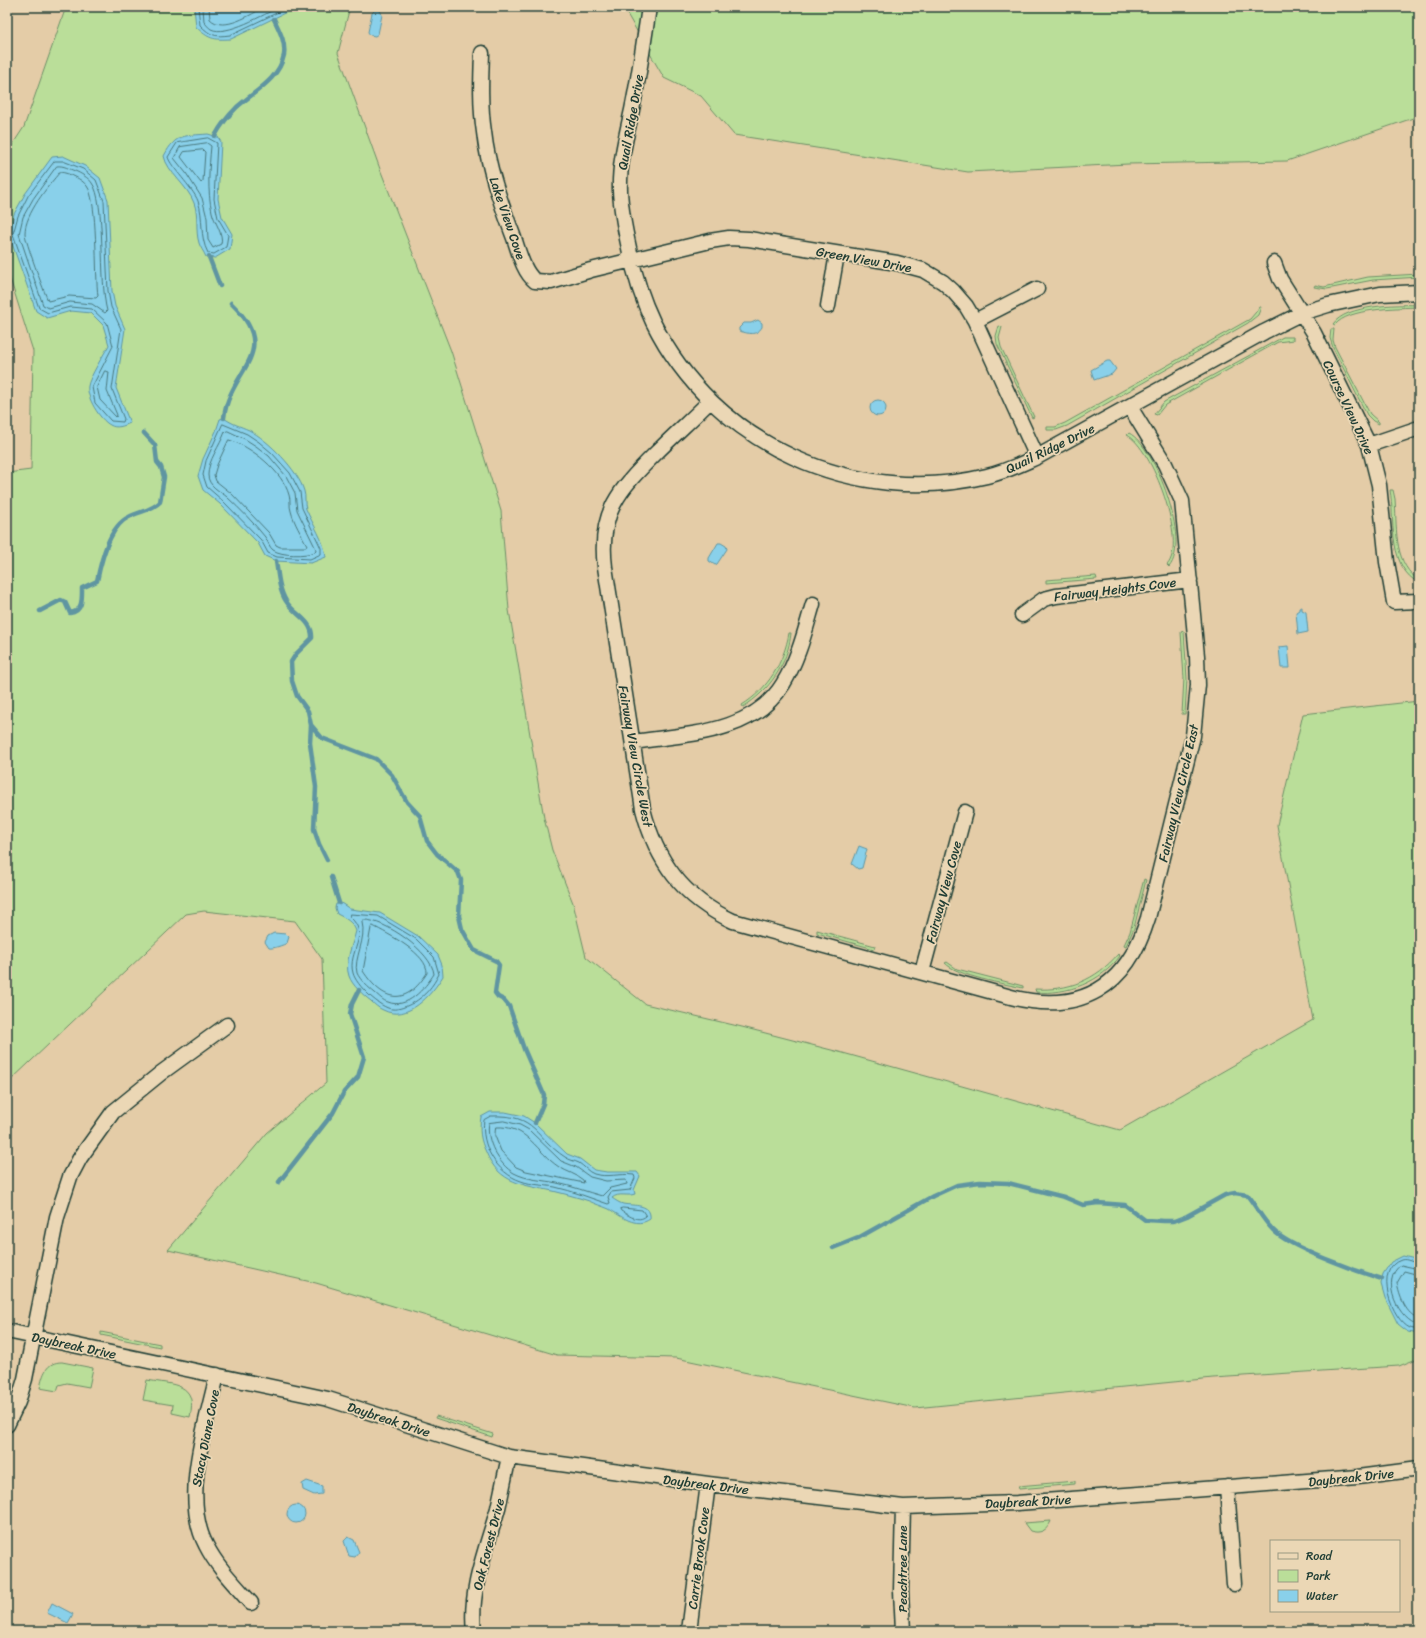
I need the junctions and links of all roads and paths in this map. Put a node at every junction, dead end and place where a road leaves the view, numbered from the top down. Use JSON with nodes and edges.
{"nodes":[{"id":1,"x":649,"y":7,"type":"edge"},
{"id":2,"x":482,"y":53,"type":"dead end"},
{"id":3,"x":837,"y":254,"type":"junction"},
{"id":4,"x":632,"y":261,"type":"junction"},
{"id":5,"x":1274,"y":263,"type":"dead end"},
{"id":6,"x":1037,"y":289,"type":"dead end"},
{"id":7,"x":1419,"y":292,"type":"edge"},
{"id":8,"x":828,"y":306,"type":"dead end"},
{"id":9,"x":1302,"y":313,"type":"junction"},
{"id":10,"x":975,"y":322,"type":"junction"},
{"id":11,"x":710,"y":401,"type":"junction"},
{"id":12,"x":1130,"y":407,"type":"junction"},
{"id":13,"x":1419,"y":428,"type":"edge"},
{"id":14,"x":1369,"y":445,"type":"junction"},
{"id":15,"x":1037,"y":457,"type":"junction"},
{"id":16,"x":1190,"y":580,"type":"junction"},
{"id":17,"x":1419,"y":601,"type":"edge"},
{"id":18,"x":813,"y":604,"type":"dead end"},
{"id":19,"x":1022,"y":615,"type":"dead end"},
{"id":20,"x":633,"y":742,"type":"junction"},
{"id":21,"x":965,"y":812,"type":"dead end"},
{"id":22,"x":922,"y":972,"type":"junction"},
{"id":23,"x":227,"y":1025,"type":"dead end"},
{"id":24,"x":7,"y":1331,"type":"edge"},
{"id":25,"x":34,"y":1336,"type":"junction"},
{"id":26,"x":217,"y":1375,"type":"junction"},
{"id":27,"x":7,"y":1425,"type":"edge"},
{"id":28,"x":509,"y":1457,"type":"junction"},
{"id":29,"x":1419,"y":1468,"type":"edge"},
{"id":30,"x":708,"y":1484,"type":"junction"},
{"id":31,"x":1227,"y":1488,"type":"junction"},
{"id":32,"x":903,"y":1507,"type":"junction"},
{"id":33,"x":1234,"y":1584,"type":"dead end"},
{"id":34,"x":251,"y":1603,"type":"dead end"},
{"id":35,"x":474,"y":1631,"type":"edge"},
{"id":36,"x":689,"y":1631,"type":"edge"},
{"id":37,"x":903,"y":1631,"type":"edge"}],
"edges":[{"from":1,"to":4,"type":"street","name":"Quail Ridge Drive"},
{"from":2,"to":4,"type":"street","name":"Lake View Cove"},
{"from":3,"to":4,"type":"street","name":"Green View Drive"},
{"from":3,"to":8,"type":"street"},
{"from":3,"to":10,"type":"street","name":"Green View Drive"},
{"from":4,"to":11,"type":"street","name":"Quail Ridge Drive"},
{"from":5,"to":9,"type":"street","name":"Course View Drive"},
{"from":6,"to":10,"type":"street"},
{"from":7,"to":9,"type":"street","name":"Quail Ridge Drive"},
{"from":9,"to":12,"type":"street","name":"Quail Ridge Drive"},
{"from":9,"to":14,"type":"street","name":"Course View Drive"},
{"from":10,"to":15,"type":"street","name":"Green View Drive"},
{"from":11,"to":15,"type":"street","name":"Quail Ridge Drive"},
{"from":11,"to":20,"type":"street","name":"Fairway View Circle West"},
{"from":12,"to":15,"type":"street","name":"Quail Ridge Drive"},
{"from":12,"to":16,"type":"street","name":"Fairway View Circle East"},
{"from":13,"to":14,"type":"street"},
{"from":14,"to":17,"type":"street","name":"Course View Drive"},
{"from":16,"to":19,"type":"street","name":"Fairway Heights Cove"},
{"from":16,"to":22,"type":"street","name":"Fairway View Circle East"},
{"from":18,"to":20,"type":"street"},
{"from":20,"to":22,"type":"street","name":"Fairway View Circle West"},
{"from":21,"to":22,"type":"street","name":"Fairway View Cove"},
{"from":23,"to":25,"type":"street"},
{"from":24,"to":25,"type":"street","name":"Daybreak Drive"},
{"from":25,"to":26,"type":"street","name":"Daybreak Drive"},
{"from":25,"to":27,"type":"street"},
{"from":26,"to":28,"type":"street","name":"Daybreak Drive"},
{"from":26,"to":34,"type":"street","name":"Stacy Diane Cove"},
{"from":28,"to":30,"type":"street","name":"Daybreak Drive"},
{"from":28,"to":35,"type":"street","name":"Oak Forest Drive"},
{"from":29,"to":31,"type":"street","name":"Daybreak Drive"},
{"from":30,"to":32,"type":"street","name":"Daybreak Drive"},
{"from":30,"to":36,"type":"street","name":"Carrie Brook Cove"},
{"from":31,"to":32,"type":"street","name":"Daybreak Drive"},
{"from":31,"to":33,"type":"street"},
{"from":32,"to":37,"type":"street","name":"Peachtree Lane"}]}
